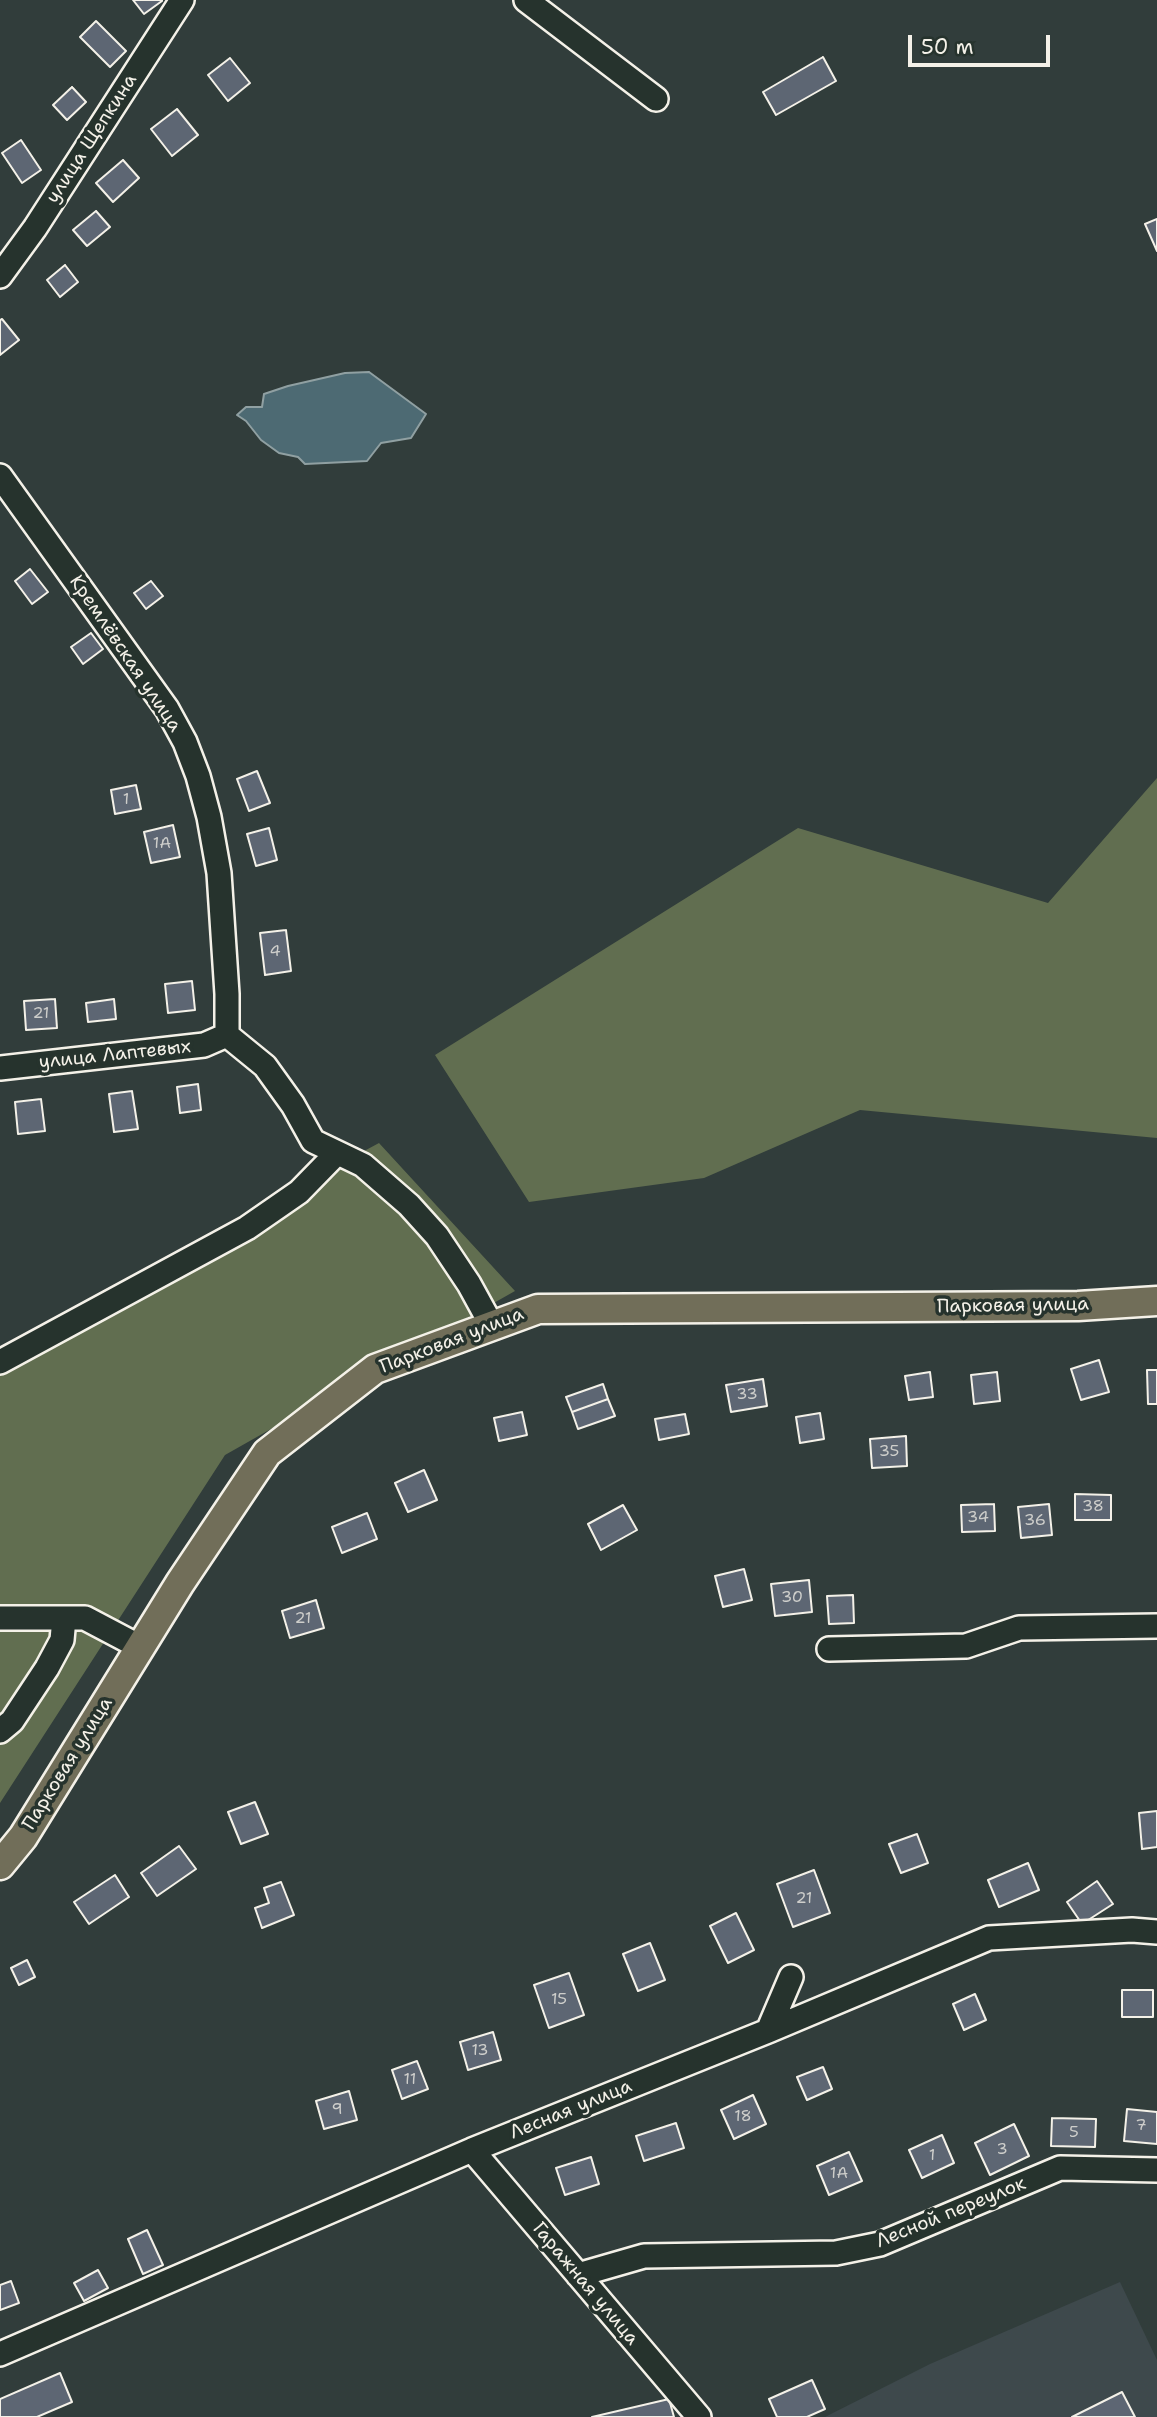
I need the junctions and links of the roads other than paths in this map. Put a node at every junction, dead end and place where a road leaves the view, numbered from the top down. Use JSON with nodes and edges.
{"nodes":[{"id":1,"x":182,"y":0,"type":"edge"},
{"id":2,"x":526,"y":0,"type":"edge"},
{"id":3,"x":656,"y":99,"type":"dead end"},
{"id":4,"x":0,"y":276,"type":"edge"},
{"id":5,"x":0,"y":476,"type":"edge"},
{"id":6,"x":227,"y":1035,"type":"junction"},
{"id":7,"x":0,"y":1068,"type":"edge"},
{"id":8,"x":337,"y":1153,"type":"junction"},
{"id":9,"x":1157,"y":1301,"type":"edge"},
{"id":10,"x":492,"y":1326,"type":"junction"},
{"id":11,"x":0,"y":1362,"type":"edge"},
{"id":12,"x":0,"y":1618,"type":"edge"},
{"id":13,"x":64,"y":1618,"type":"junction"},
{"id":14,"x":1157,"y":1626,"type":"edge"},
{"id":15,"x":141,"y":1647,"type":"junction"},
{"id":16,"x":829,"y":1649,"type":"dead end"},
{"id":17,"x":0,"y":1731,"type":"edge"},
{"id":18,"x":0,"y":1865,"type":"edge"},
{"id":19,"x":1157,"y":1932,"type":"edge"},
{"id":20,"x":791,"y":1977,"type":"dead end"},
{"id":21,"x":768,"y":2031,"type":"junction"},
{"id":22,"x":472,"y":2150,"type":"junction"},
{"id":23,"x":1157,"y":2170,"type":"edge"},
{"id":24,"x":578,"y":2275,"type":"junction"},
{"id":25,"x":0,"y":2354,"type":"edge"},
{"id":26,"x":699,"y":2417,"type":"edge"}],
"edges":[{"from":1,"to":4,"type":"street","name":"улица Щепкина"},
{"from":2,"to":3,"type":"street"},
{"from":5,"to":6,"type":"street","name":"Кремлёвская улица"},
{"from":6,"to":7,"type":"street","name":"улица Лаптевых"},
{"from":6,"to":8,"type":"street"},
{"from":8,"to":10,"type":"street"},
{"from":8,"to":11,"type":"street"},
{"from":9,"to":10,"type":"main road","name":"Парковая улица"},
{"from":10,"to":15,"type":"main road","name":"Парковая улица"},
{"from":12,"to":13,"type":"street"},
{"from":13,"to":15,"type":"street"},
{"from":13,"to":17,"type":"street"},
{"from":14,"to":16,"type":"street"},
{"from":15,"to":18,"type":"main road","name":"Парковая улица"},
{"from":19,"to":21,"type":"street","name":"Лесная улица"},
{"from":20,"to":21,"type":"street"},
{"from":21,"to":22,"type":"street","name":"Лесная улица"},
{"from":22,"to":24,"type":"street","name":"Гаражная улица"},
{"from":22,"to":25,"type":"street","name":"Лесная улица"},
{"from":23,"to":24,"type":"street","name":"Лесной переулок"},
{"from":24,"to":26,"type":"street","name":"Гаражная улица"}]}
